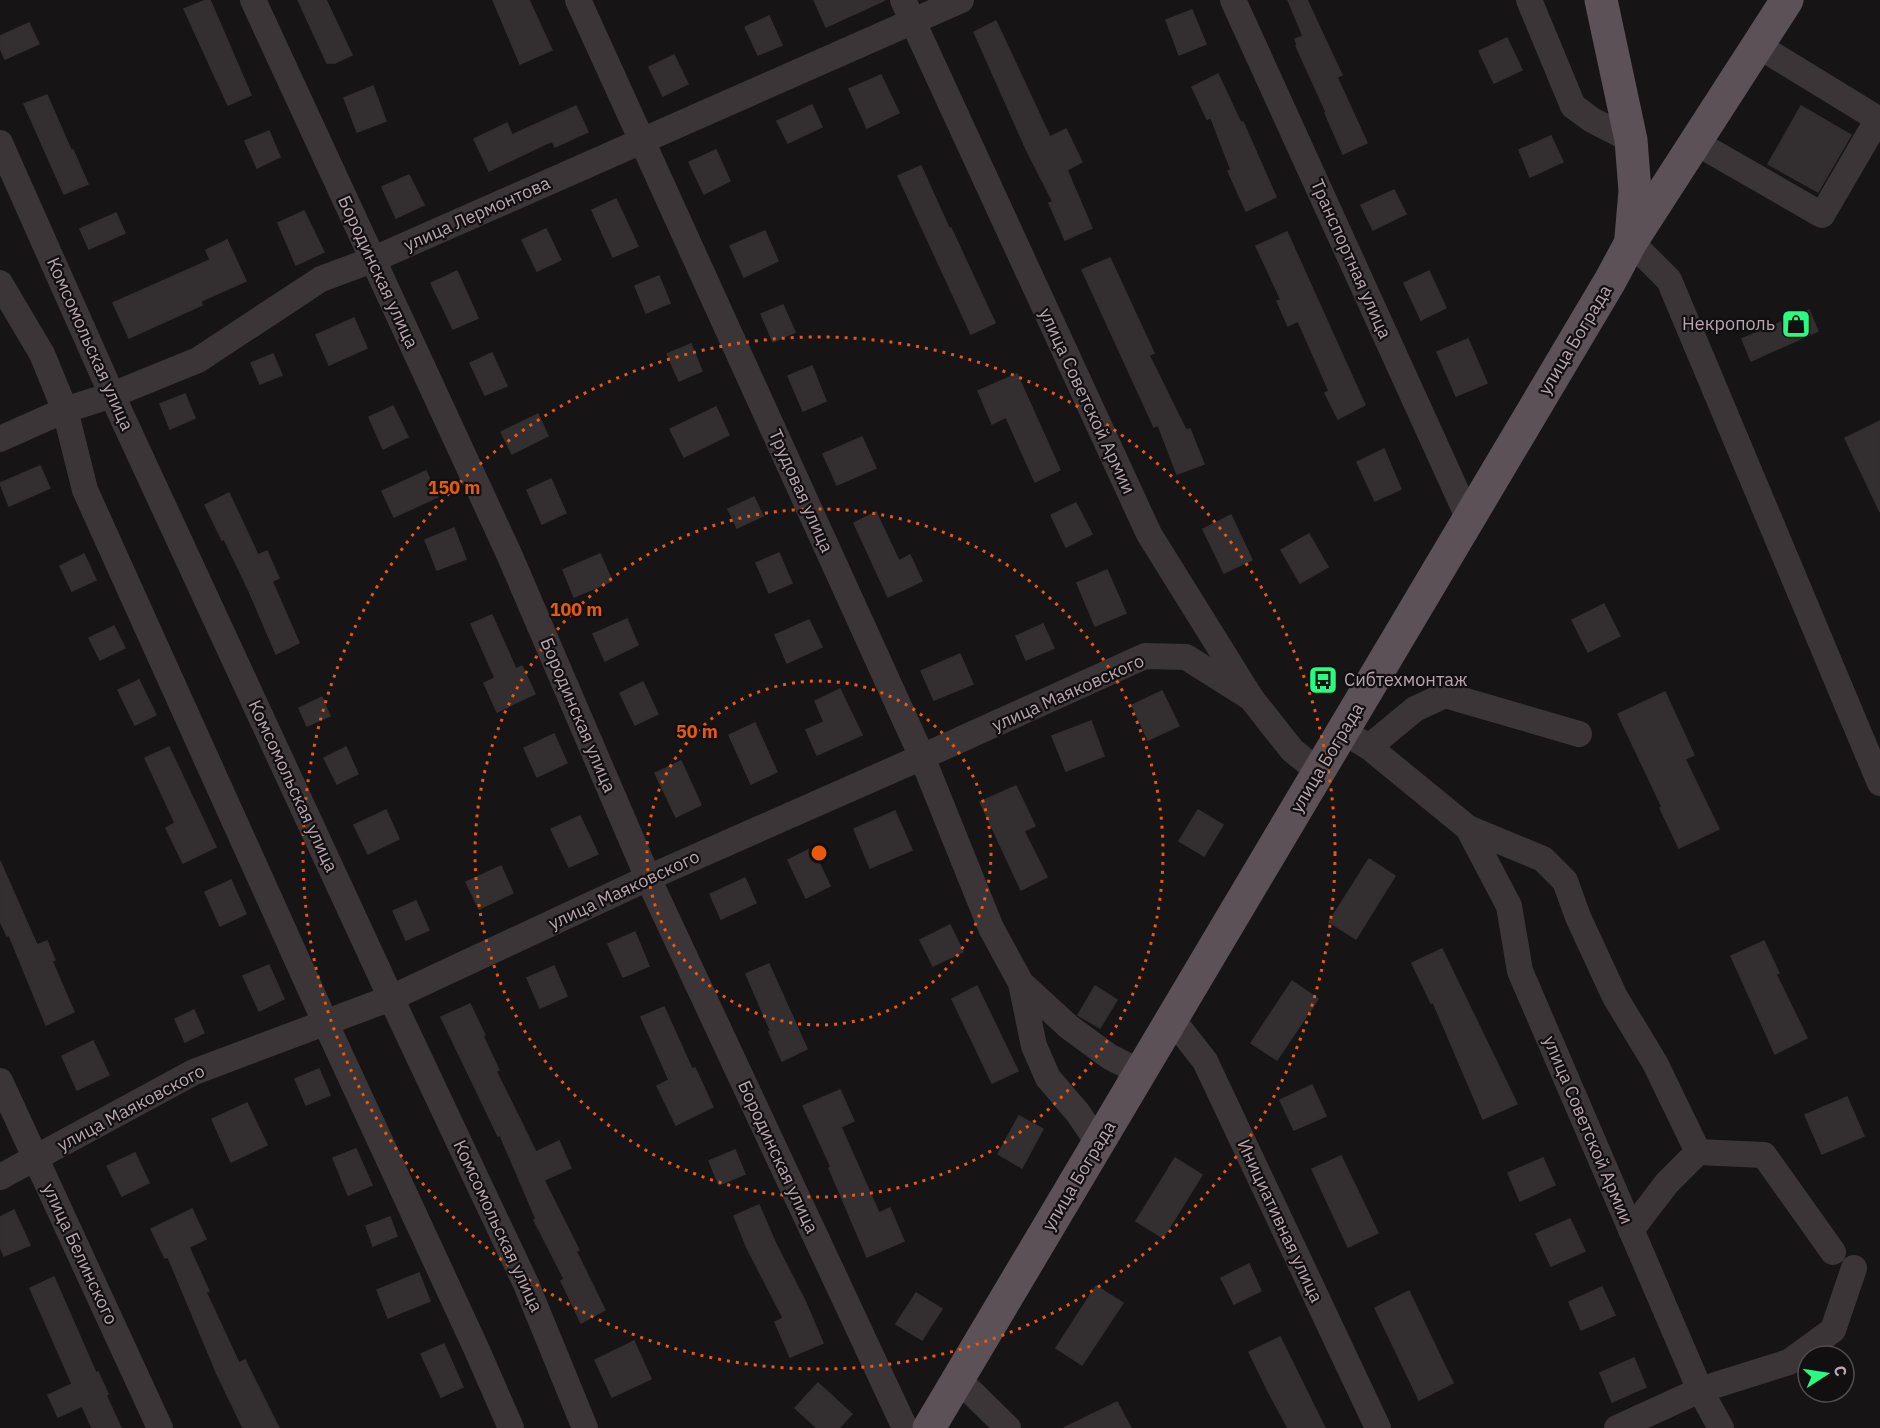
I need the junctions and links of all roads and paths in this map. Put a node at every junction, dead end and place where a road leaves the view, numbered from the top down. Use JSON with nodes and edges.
{"nodes":[{"id":1,"x":253,"y":0,"type":"edge"},
{"id":2,"x":578,"y":0,"type":"edge"},
{"id":3,"x":961,"y":0,"type":"edge"},
{"id":4,"x":1233,"y":0,"type":"edge"},
{"id":5,"x":1529,"y":0,"type":"edge"},
{"id":6,"x":1601,"y":0,"type":"edge"},
{"id":7,"x":1786,"y":0,"type":"edge"},
{"id":8,"x":908,"y":11,"type":"edge"},
{"id":9,"x":1757,"y":45,"type":"junction"},
{"id":10,"x":1631,"y":140,"type":"junction"},
{"id":11,"x":642,"y":141,"type":"junction"},
{"id":12,"x":1695,"y":142,"type":"junction"},
{"id":13,"x":0,"y":143,"type":"edge"},
{"id":14,"x":1630,"y":242,"type":"junction"},
{"id":15,"x":372,"y":260,"type":"junction"},
{"id":16,"x":0,"y":283,"type":"edge"},
{"id":17,"x":112,"y":395,"type":"junction"},
{"id":18,"x":65,"y":410,"type":"junction"},
{"id":19,"x":0,"y":439,"type":"edge"},
{"id":20,"x":1469,"y":519,"type":"junction"},
{"id":21,"x":1251,"y":698,"type":"junction"},
{"id":22,"x":1579,"y":734,"type":"dead end"},
{"id":23,"x":1356,"y":740,"type":"junction"},
{"id":24,"x":922,"y":757,"type":"junction"},
{"id":25,"x":1319,"y":772,"type":"junction"},
{"id":26,"x":1880,"y":783,"type":"edge"},
{"id":27,"x":1468,"y":828,"type":"junction"},
{"id":28,"x":648,"y":878,"type":"junction"},
{"id":29,"x":1021,"y":983,"type":"junction"},
{"id":30,"x":391,"y":998,"type":"junction"},
{"id":31,"x":1172,"y":1020,"type":"junction"},
{"id":32,"x":326,"y":1024,"type":"junction"},
{"id":33,"x":1140,"y":1072,"type":"junction"},
{"id":34,"x":0,"y":1081,"type":"edge"},
{"id":35,"x":1099,"y":1144,"type":"junction"},
{"id":36,"x":1698,"y":1152,"type":"junction"},
{"id":37,"x":36,"y":1159,"type":"junction"},
{"id":38,"x":0,"y":1177,"type":"edge"},
{"id":39,"x":1632,"y":1230,"type":"junction"},
{"id":40,"x":1833,"y":1252,"type":"dead end"},
{"id":41,"x":1854,"y":1268,"type":"dead end"},
{"id":42,"x":958,"y":1378,"type":"junction"},
{"id":43,"x":1700,"y":1390,"type":"junction"},
{"id":44,"x":160,"y":1428,"type":"edge"},
{"id":45,"x":511,"y":1428,"type":"edge"},
{"id":46,"x":585,"y":1428,"type":"edge"},
{"id":47,"x":905,"y":1428,"type":"edge"},
{"id":48,"x":929,"y":1428,"type":"edge"},
{"id":49,"x":1008,"y":1428,"type":"edge"},
{"id":50,"x":1378,"y":1428,"type":"edge"},
{"id":51,"x":1617,"y":1428,"type":"edge"},
{"id":52,"x":1721,"y":1428,"type":"edge"}],
"edges":[{"from":1,"to":15,"type":"street","name":"Бородинская улица"},
{"from":2,"to":11,"type":"street","name":"Трудовая улица"},
{"from":3,"to":8,"type":"street","name":"улица Лермонтова"},
{"from":4,"to":20,"type":"street","name":"Транспортная улица"},
{"from":5,"to":10,"type":"street"},
{"from":6,"to":10,"type":"main road"},
{"from":7,"to":9,"type":"main road","name":"улица Бограда"},
{"from":8,"to":11,"type":"street","name":"улица Лермонтова"},
{"from":8,"to":21,"type":"street","name":"улица Советской Армии"},
{"from":9,"to":12,"type":"main road","name":"улица Бограда"},
{"from":9,"to":12,"type":"street"},
{"from":10,"to":14,"type":"main road"},
{"from":11,"to":15,"type":"street","name":"улица Лермонтова"},
{"from":11,"to":24,"type":"street","name":"Трудовая улица"},
{"from":12,"to":14,"type":"main road","name":"улица Бограда"},
{"from":13,"to":17,"type":"street","name":"Комсомольская улица"},
{"from":14,"to":20,"type":"main road","name":"улица Бограда"},
{"from":14,"to":26,"type":"street"},
{"from":15,"to":17,"type":"street","name":"улица Лермонтова"},
{"from":15,"to":28,"type":"street","name":"Бородинская улица"},
{"from":16,"to":18,"type":"street"},
{"from":17,"to":18,"type":"street","name":"улица Лермонтова"},
{"from":17,"to":30,"type":"street","name":"Комсомольская улица"},
{"from":18,"to":19,"type":"street","name":"улица Лермонтова"},
{"from":18,"to":32,"type":"street"},
{"from":20,"to":23,"type":"main road","name":"улица Бограда"},
{"from":21,"to":24,"type":"street","name":"улица Маяковского"},
{"from":21,"to":25,"type":"street","name":"улица Советской Армии"},
{"from":22,"to":23,"type":"street"},
{"from":23,"to":25,"type":"main road","name":"улица Бограда"},
{"from":23,"to":27,"type":"street","name":"улица Советской Армии"},
{"from":24,"to":28,"type":"street","name":"улица Маяковского"},
{"from":24,"to":29,"type":"street","name":"Трудовая улица"},
{"from":25,"to":31,"type":"main road","name":"улица Бограда"},
{"from":27,"to":36,"type":"street","name":"улица Советской Армии"},
{"from":27,"to":39,"type":"street","name":"улица Советской Армии"},
{"from":28,"to":30,"type":"street","name":"улица Маяковского"},
{"from":28,"to":47,"type":"street","name":"Бородинская улица"},
{"from":29,"to":33,"type":"street","name":"Трудовая улица"},
{"from":29,"to":35,"type":"street","name":"Трудовая улица"},
{"from":30,"to":32,"type":"street","name":"улица Маяковского"},
{"from":30,"to":46,"type":"street","name":"Комсомольская улица"},
{"from":31,"to":33,"type":"main road","name":"улица Бограда"},
{"from":31,"to":50,"type":"street","name":"Инициативная улица"},
{"from":32,"to":37,"type":"street","name":"улица Маяковского"},
{"from":32,"to":45,"type":"street"},
{"from":33,"to":35,"type":"main road","name":"улица Бограда"},
{"from":34,"to":37,"type":"street","name":"улица Белинского"},
{"from":35,"to":42,"type":"main road","name":"улица Бограда"},
{"from":36,"to":39,"type":"street"},
{"from":36,"to":40,"type":"street"},
{"from":37,"to":38,"type":"street","name":"улица Маяковского"},
{"from":37,"to":44,"type":"street","name":"улица Белинского"},
{"from":39,"to":43,"type":"street","name":"улица Советской Армии"},
{"from":41,"to":43,"type":"street"},
{"from":42,"to":48,"type":"main road","name":"улица Бограда"},
{"from":42,"to":49,"type":"street"},
{"from":43,"to":51,"type":"street"},
{"from":43,"to":52,"type":"street","name":"улица Советской Армии"}]}
